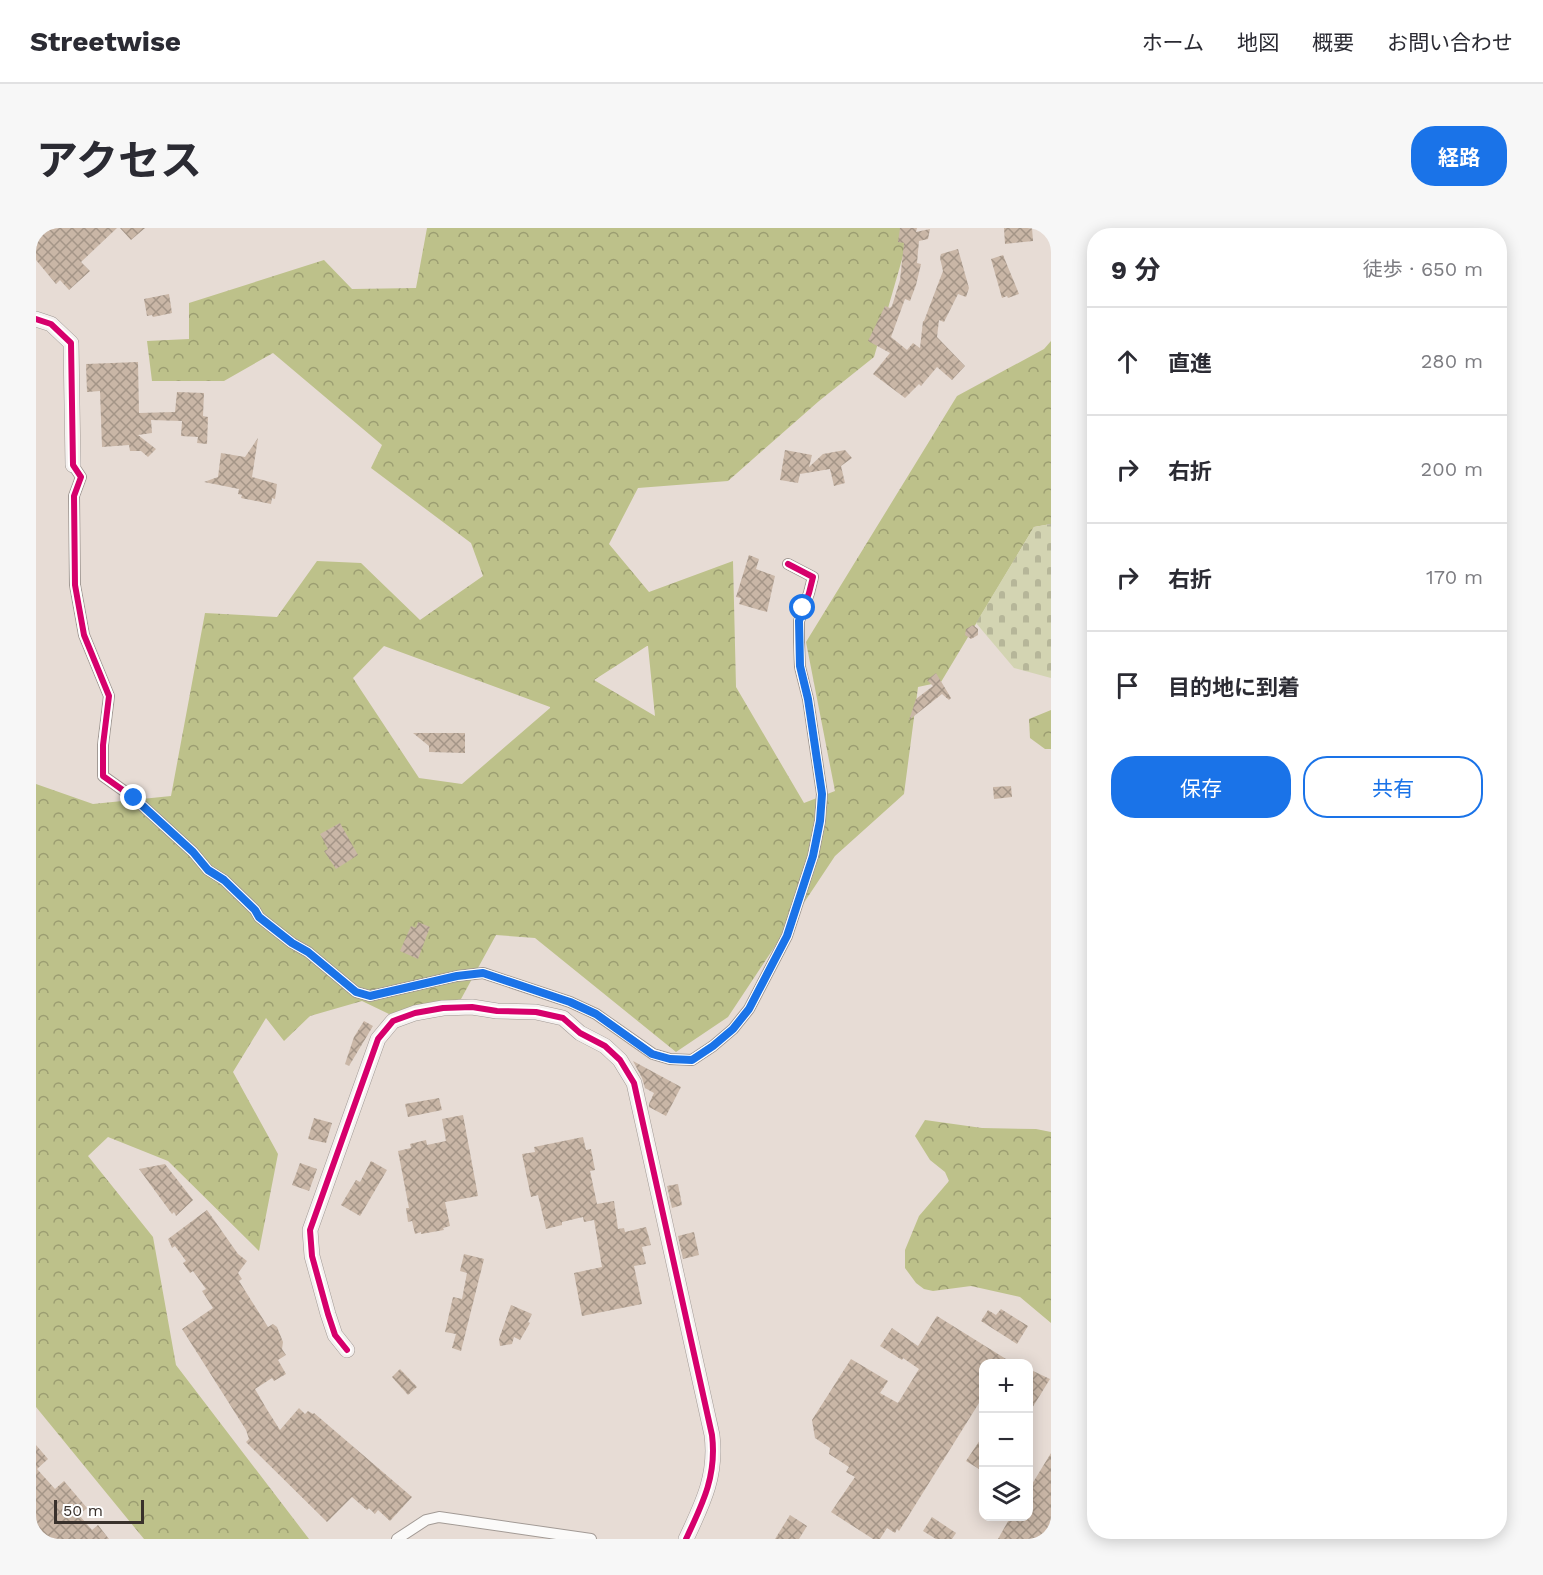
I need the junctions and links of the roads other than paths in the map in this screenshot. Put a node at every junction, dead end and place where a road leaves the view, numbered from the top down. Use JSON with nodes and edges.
{"nodes":[{"id":1,"x":36,"y":319,"type":"edge"},
{"id":2,"x":73,"y":465,"type":"joint"},
{"id":3,"x":788,"y":564,"type":"dead end"},
{"id":4,"x":570,"y":1002,"type":"junction"},
{"id":5,"x":563,"y":1018,"type":"junction"},
{"id":6,"x":347,"y":1350,"type":"dead end"},
{"id":7,"x":397,"y":1539,"type":"edge"},
{"id":8,"x":591,"y":1539,"type":"edge"},
{"id":9,"x":686,"y":1539,"type":"edge"}],
"edges":[{"from":1,"to":2,"type":"street"},
{"from":2,"to":4,"type":"street"},
{"from":3,"to":4,"type":"street"},
{"from":4,"to":5,"type":"street"},
{"from":5,"to":6,"type":"street"},
{"from":5,"to":9,"type":"street"},
{"from":7,"to":8,"type":"street"}]}
